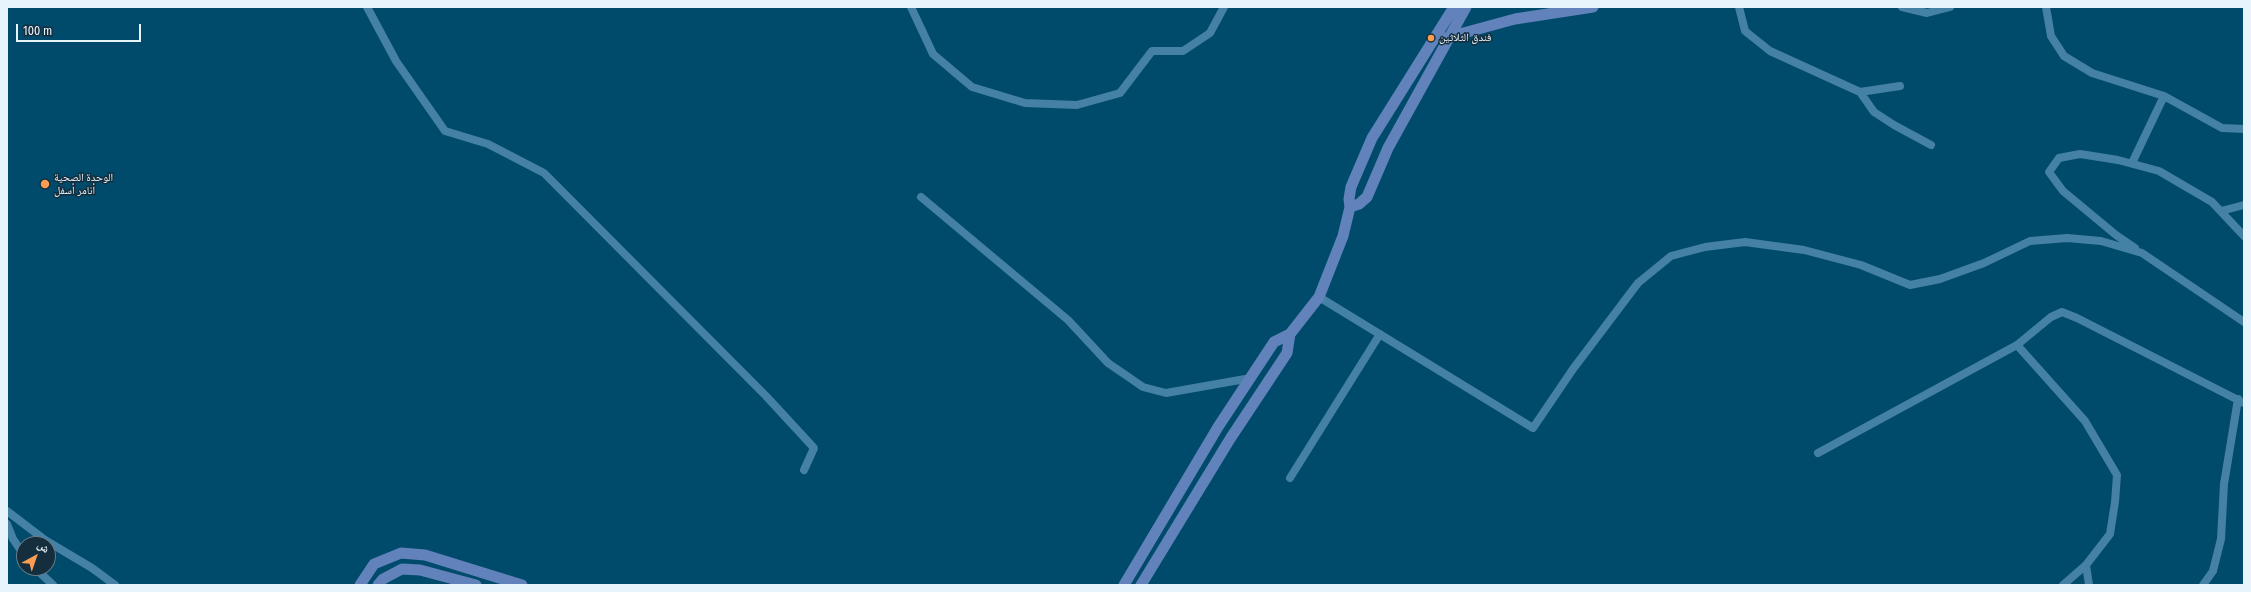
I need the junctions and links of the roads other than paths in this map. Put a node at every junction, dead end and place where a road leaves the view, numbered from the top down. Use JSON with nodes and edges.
{"nodes":[{"id":1,"x":368,"y":7,"type":"edge"},
{"id":2,"x":911,"y":7,"type":"edge"},
{"id":3,"x":1224,"y":7,"type":"edge"},
{"id":4,"x":1454,"y":7,"type":"edge"},
{"id":5,"x":1466,"y":7,"type":"edge"},
{"id":6,"x":1593,"y":7,"type":"edge"},
{"id":7,"x":1739,"y":7,"type":"edge"},
{"id":8,"x":1902,"y":7,"type":"edge"},
{"id":9,"x":1950,"y":7,"type":"edge"},
{"id":10,"x":2046,"y":7,"type":"edge"},
{"id":11,"x":1450,"y":37,"type":"junction"},
{"id":12,"x":1434,"y":39,"type":"junction"},
{"id":13,"x":1900,"y":86,"type":"dead end"},
{"id":14,"x":1860,"y":92,"type":"junction"},
{"id":15,"x":2164,"y":96,"type":"junction"},
{"id":16,"x":2244,"y":129,"type":"edge"},
{"id":17,"x":1932,"y":145,"type":"dead end"},
{"id":18,"x":2132,"y":163,"type":"junction"},
{"id":19,"x":921,"y":197,"type":"dead end"},
{"id":20,"x":2244,"y":205,"type":"edge"},
{"id":21,"x":1350,"y":207,"type":"junction"},
{"id":22,"x":2220,"y":211,"type":"junction"},
{"id":23,"x":2244,"y":236,"type":"edge"},
{"id":24,"x":2142,"y":253,"type":"junction"},
{"id":25,"x":1319,"y":297,"type":"junction"},
{"id":26,"x":2244,"y":322,"type":"edge"},
{"id":27,"x":1290,"y":334,"type":"junction"},
{"id":28,"x":1380,"y":334,"type":"junction"},
{"id":29,"x":2016,"y":345,"type":"junction"},
{"id":30,"x":1250,"y":378,"type":"junction"},
{"id":31,"x":2241,"y":401,"type":"edge"},
{"id":32,"x":1818,"y":454,"type":"dead end"},
{"id":33,"x":804,"y":470,"type":"dead end"},
{"id":34,"x":1290,"y":478,"type":"dead end"},
{"id":35,"x":7,"y":511,"type":"edge"},
{"id":36,"x":7,"y":524,"type":"edge"},
{"id":37,"x":16,"y":543,"type":"edge"},
{"id":38,"x":2086,"y":566,"type":"junction"},
{"id":39,"x":43,"y":576,"type":"edge"},
{"id":40,"x":53,"y":585,"type":"edge"},
{"id":41,"x":115,"y":585,"type":"edge"},
{"id":42,"x":360,"y":585,"type":"edge"},
{"id":43,"x":378,"y":585,"type":"edge"},
{"id":44,"x":476,"y":585,"type":"edge"},
{"id":45,"x":522,"y":585,"type":"edge"},
{"id":46,"x":1124,"y":585,"type":"edge"},
{"id":47,"x":1142,"y":585,"type":"edge"},
{"id":48,"x":2063,"y":585,"type":"edge"},
{"id":49,"x":2090,"y":585,"type":"edge"},
{"id":50,"x":2203,"y":585,"type":"edge"}],
"edges":[{"from":1,"to":33,"type":"street"},
{"from":2,"to":3,"type":"street"},
{"from":4,"to":12,"type":"street"},
{"from":5,"to":11,"type":"street"},
{"from":6,"to":11,"type":"street"},
{"from":7,"to":14,"type":"street"},
{"from":8,"to":9,"type":"street"},
{"from":10,"to":15,"type":"street"},
{"from":11,"to":12,"type":"street"},
{"from":11,"to":21,"type":"street"},
{"from":12,"to":21,"type":"street"},
{"from":13,"to":14,"type":"street"},
{"from":14,"to":17,"type":"street"},
{"from":15,"to":16,"type":"street"},
{"from":15,"to":18,"type":"street"},
{"from":18,"to":22,"type":"street"},
{"from":18,"to":24,"type":"street"},
{"from":19,"to":30,"type":"street"},
{"from":20,"to":22,"type":"street"},
{"from":21,"to":25,"type":"street"},
{"from":22,"to":23,"type":"street"},
{"from":24,"to":26,"type":"street"},
{"from":24,"to":28,"type":"street"},
{"from":25,"to":27,"type":"street"},
{"from":25,"to":28,"type":"street"},
{"from":27,"to":30,"type":"street"},
{"from":27,"to":47,"type":"street"},
{"from":28,"to":34,"type":"street"},
{"from":29,"to":31,"type":"street"},
{"from":29,"to":32,"type":"street"},
{"from":29,"to":38,"type":"street"},
{"from":30,"to":46,"type":"street"},
{"from":31,"to":50,"type":"street"},
{"from":35,"to":41,"type":"street"},
{"from":36,"to":37,"type":"street"},
{"from":38,"to":48,"type":"street"},
{"from":38,"to":49,"type":"street"},
{"from":39,"to":40,"type":"street"},
{"from":42,"to":45,"type":"street"},
{"from":43,"to":44,"type":"street"}]}
